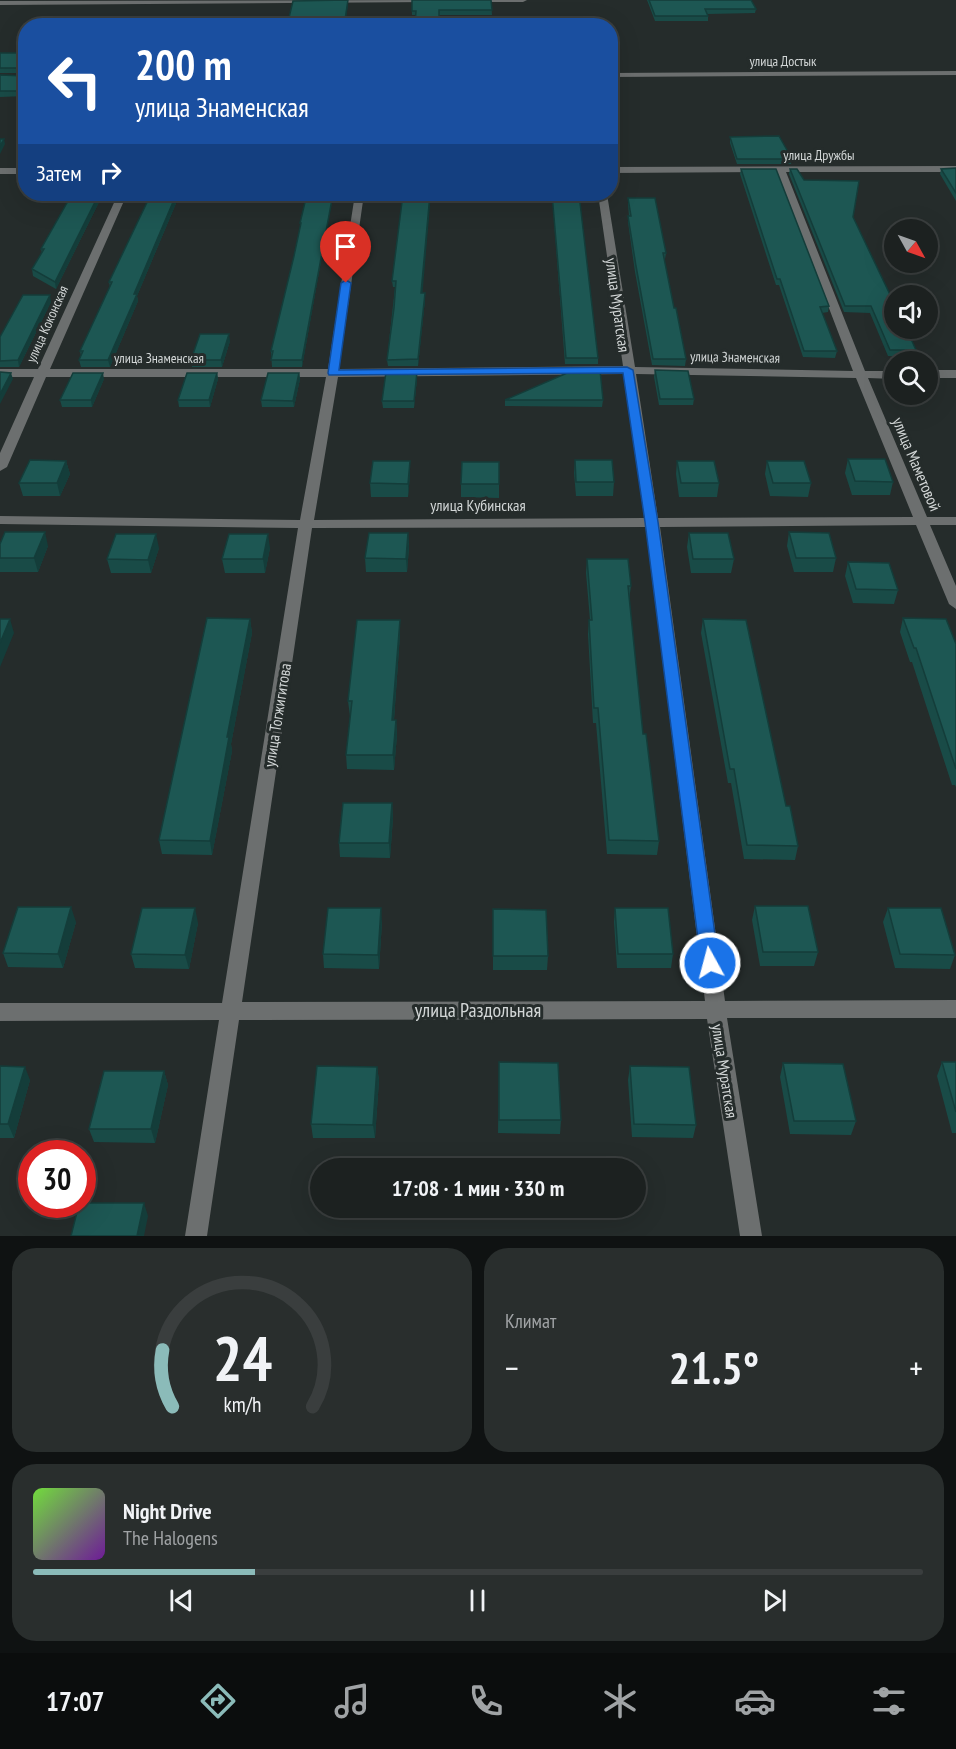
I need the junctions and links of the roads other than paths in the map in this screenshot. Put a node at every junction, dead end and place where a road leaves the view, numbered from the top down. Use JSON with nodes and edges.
{"nodes":[{"id":1,"x":443,"y":0,"type":"edge"},
{"id":2,"x":466,"y":0,"type":"edge"},
{"id":3,"x":523,"y":0,"type":"edge"},
{"id":4,"x":0,"y":3,"type":"edge"},
{"id":5,"x":956,"y":74,"type":"edge"},
{"id":6,"x":618,"y":75,"type":"edge"},
{"id":7,"x":780,"y":169,"type":"junction"},
{"id":8,"x":956,"y":169,"type":"edge"},
{"id":9,"x":618,"y":170,"type":"edge"},
{"id":10,"x":0,"y":171,"type":"edge"},
{"id":11,"x":18,"y":171,"type":"edge"},
{"id":12,"x":119,"y":201,"type":"edge"},
{"id":13,"x":358,"y":201,"type":"edge"},
{"id":14,"x":604,"y":201,"type":"edge"},
{"id":15,"x":627,"y":370,"type":"junction"},
{"id":16,"x":42,"y":372,"type":"junction"},
{"id":17,"x":0,"y":373,"type":"edge"},
{"id":18,"x":333,"y":373,"type":"junction"},
{"id":19,"x":938,"y":374,"type":"edge"},
{"id":20,"x":956,"y":374,"type":"edge"},
{"id":21,"x":861,"y":375,"type":"junction"},
{"id":22,"x":884,"y":375,"type":"edge"},
{"id":23,"x":0,"y":467,"type":"edge"},
{"id":24,"x":0,"y":520,"type":"edge"},
{"id":25,"x":923,"y":521,"type":"junction"},
{"id":26,"x":956,"y":521,"type":"edge"},
{"id":27,"x":652,"y":522,"type":"junction"},
{"id":28,"x":306,"y":524,"type":"junction"},
{"id":29,"x":956,"y":604,"type":"edge"},
{"id":30,"x":956,"y":1009,"type":"edge"},
{"id":31,"x":716,"y":1010,"type":"junction"},
{"id":32,"x":231,"y":1011,"type":"junction"},
{"id":33,"x":0,"y":1012,"type":"edge"},
{"id":34,"x":196,"y":1236,"type":"edge"},
{"id":35,"x":751,"y":1236,"type":"edge"}],
"edges":[{"from":1,"to":4,"type":"street"},
{"from":2,"to":3,"type":"street"},
{"from":5,"to":6,"type":"street","name":"улица Достык"},
{"from":7,"to":8,"type":"street","name":"улица Дружбы"},
{"from":7,"to":9,"type":"street","name":"улица Дружбы"},
{"from":7,"to":21,"type":"street","name":"улица Маметовой"},
{"from":10,"to":11,"type":"street"},
{"from":12,"to":16,"type":"street","name":"улица Коконская"},
{"from":13,"to":18,"type":"street","name":"улица Тогжигитова"},
{"from":14,"to":15,"type":"street","name":"улица Муратская"},
{"from":15,"to":18,"type":"street","name":"улица Знаменская"},
{"from":15,"to":21,"type":"street","name":"улица Знаменская"},
{"from":15,"to":27,"type":"street","name":"улица Муратская"},
{"from":16,"to":17,"type":"street","name":"улица Знаменская"},
{"from":16,"to":18,"type":"street","name":"улица Знаменская"},
{"from":16,"to":23,"type":"street","name":"улица Коконская"},
{"from":18,"to":28,"type":"street","name":"улица Тогжигитова"},
{"from":19,"to":20,"type":"street"},
{"from":21,"to":22,"type":"street","name":"улица Знаменская"},
{"from":21,"to":25,"type":"street","name":"улица Маметовой"},
{"from":24,"to":28,"type":"street","name":"улица Кубинская"},
{"from":25,"to":26,"type":"street","name":"улица Кубинская"},
{"from":25,"to":27,"type":"street","name":"улица Кубинская"},
{"from":25,"to":29,"type":"street","name":"улица Маметовой"},
{"from":27,"to":28,"type":"street","name":"улица Кубинская"},
{"from":27,"to":31,"type":"street","name":"улица Муратская"},
{"from":28,"to":32,"type":"street","name":"улица Тогжигитова"},
{"from":30,"to":31,"type":"street","name":"улица Раздольная"},
{"from":31,"to":32,"type":"street","name":"улица Раздольная"},
{"from":31,"to":35,"type":"street","name":"улица Муратская"},
{"from":32,"to":33,"type":"street","name":"улица Раздольная"},
{"from":32,"to":34,"type":"street","name":"улица Тогжигитова"}]}
